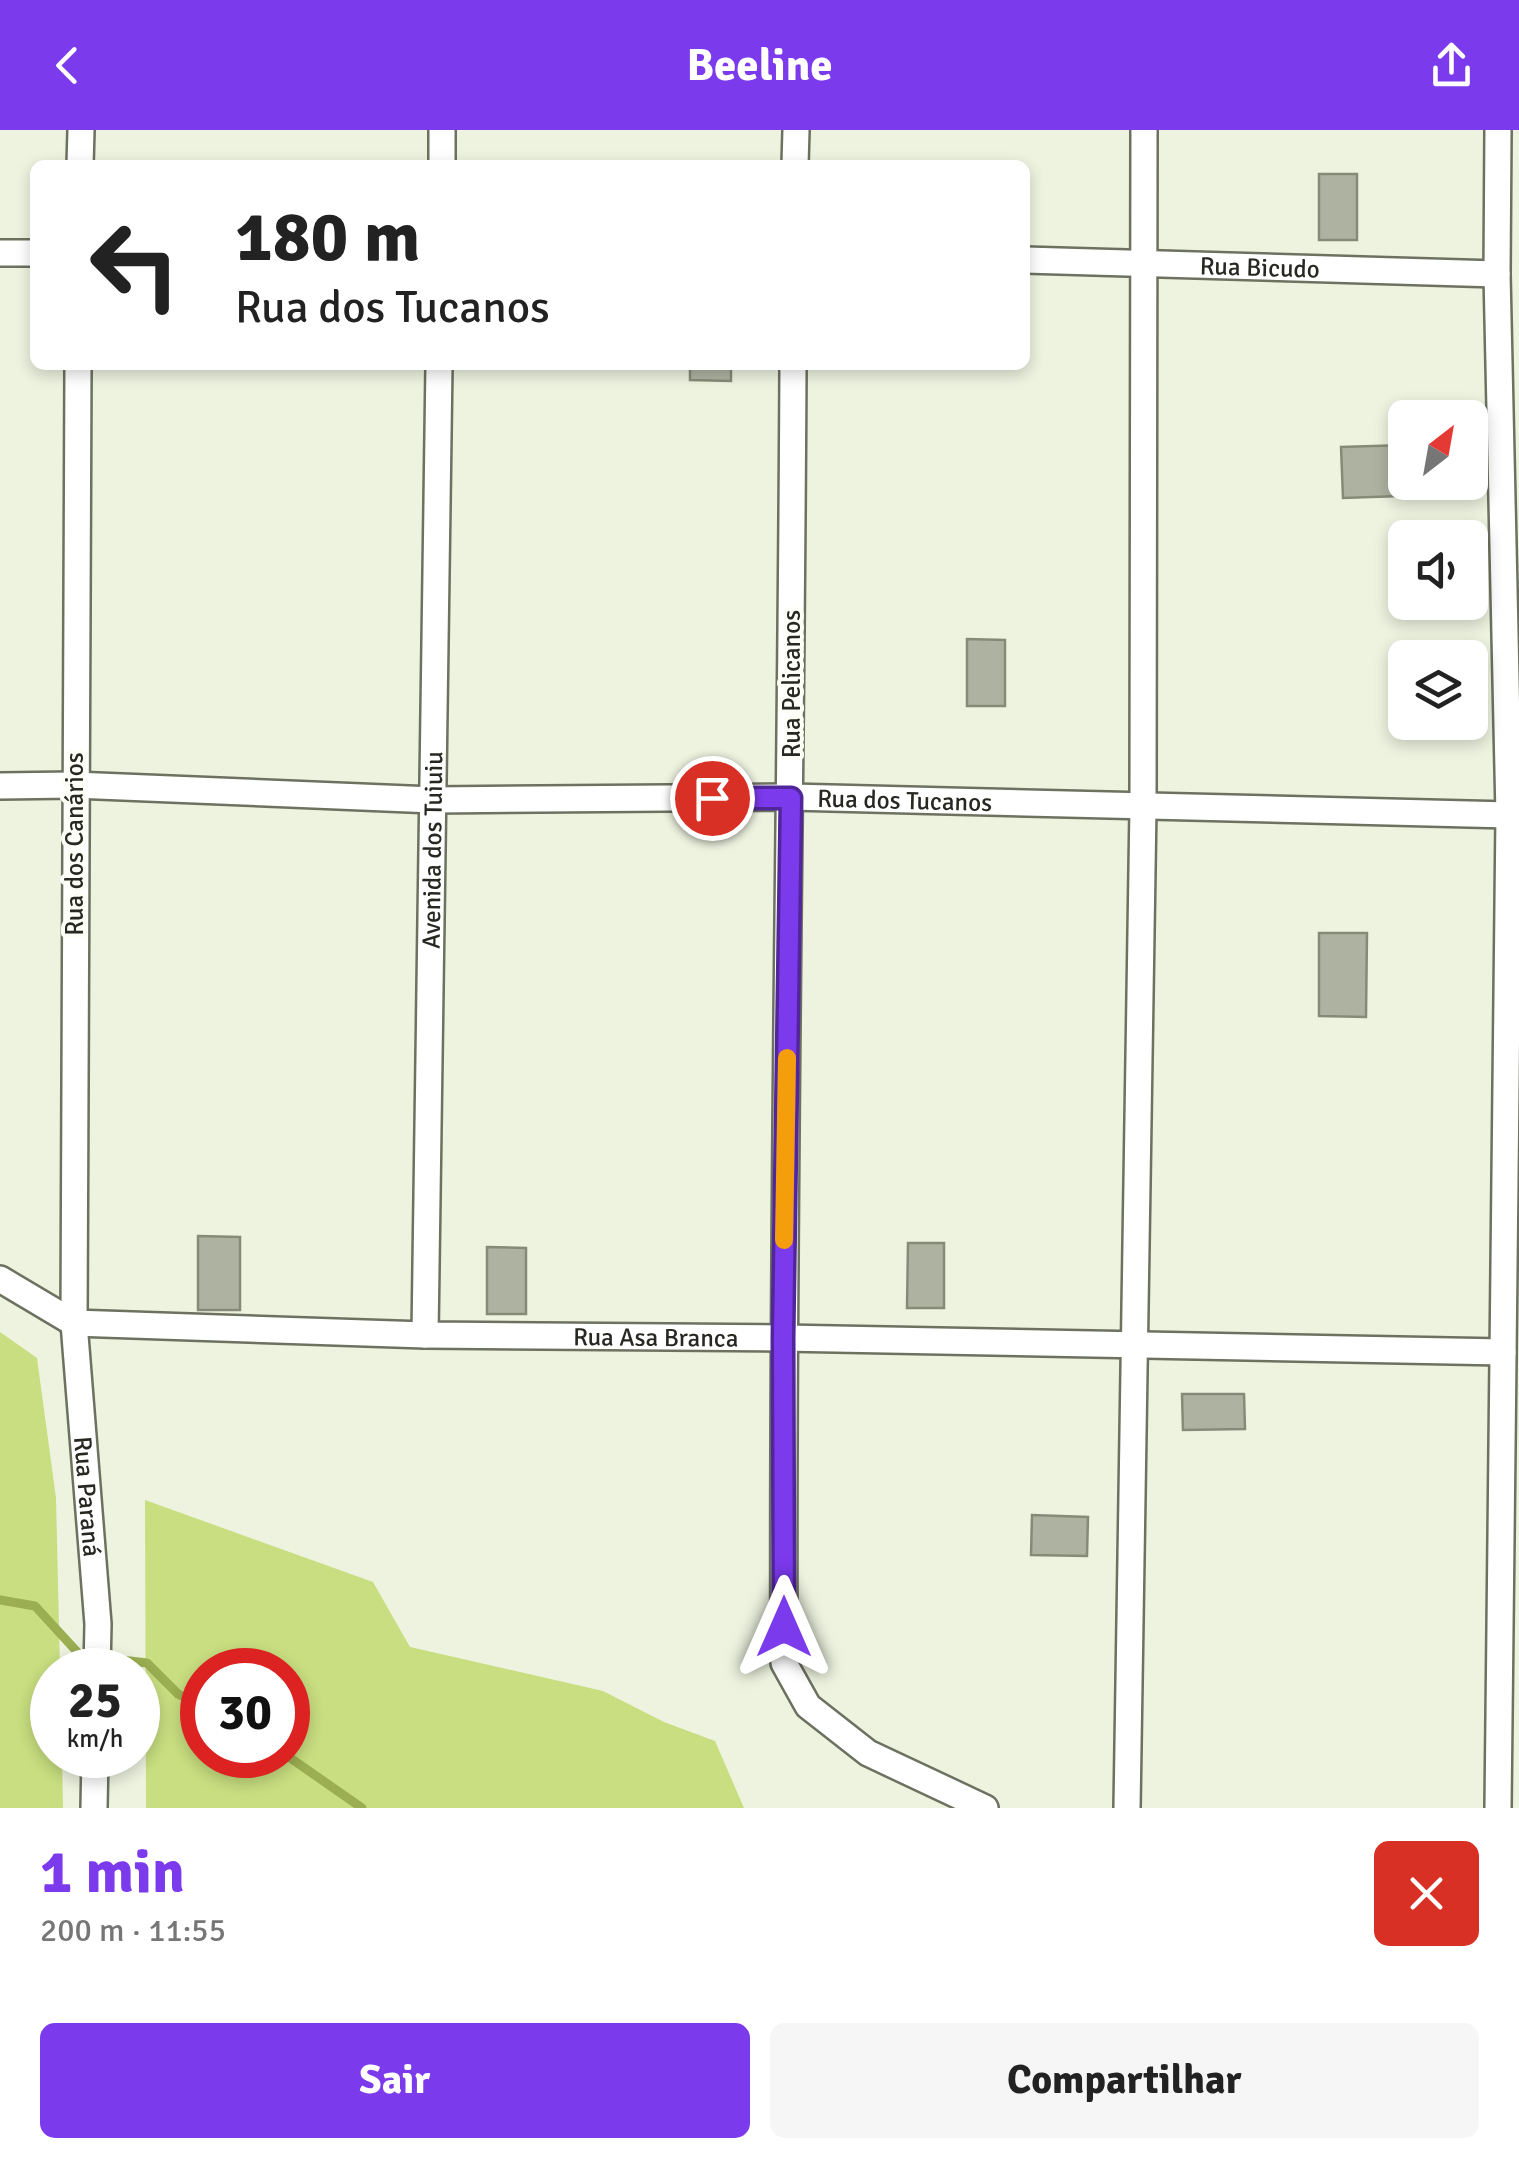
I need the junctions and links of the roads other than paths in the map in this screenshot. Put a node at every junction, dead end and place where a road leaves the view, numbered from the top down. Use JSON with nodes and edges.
{"nodes":[{"id":1,"x":80,"y":130,"type":"edge"},
{"id":2,"x":442,"y":130,"type":"edge"},
{"id":3,"x":796,"y":130,"type":"edge"},
{"id":4,"x":1144,"y":130,"type":"edge"},
{"id":5,"x":1498,"y":130,"type":"edge"},
{"id":6,"x":80,"y":160,"type":"edge"},
{"id":7,"x":442,"y":160,"type":"edge"},
{"id":8,"x":795,"y":160,"type":"edge"},
{"id":9,"x":0,"y":253,"type":"edge"},
{"id":10,"x":30,"y":253,"type":"edge"},
{"id":11,"x":1030,"y":260,"type":"edge"},
{"id":12,"x":1142,"y":262,"type":"junction"},
{"id":13,"x":1497,"y":274,"type":"junction"},
{"id":14,"x":78,"y":370,"type":"edge"},
{"id":15,"x":440,"y":370,"type":"edge"},
{"id":16,"x":793,"y":370,"type":"edge"},
{"id":17,"x":0,"y":786,"type":"edge"},
{"id":18,"x":74,"y":786,"type":"junction"},
{"id":19,"x":791,"y":798,"type":"junction"},
{"id":20,"x":433,"y":800,"type":"junction"},
{"id":21,"x":1143,"y":806,"type":"junction"},
{"id":22,"x":1509,"y":815,"type":"junction"},
{"id":23,"x":0,"y":1279,"type":"edge"},
{"id":24,"x":74,"y":1322,"type":"junction"},
{"id":25,"x":425,"y":1335,"type":"junction"},
{"id":26,"x":783,"y":1338,"type":"junction"},
{"id":27,"x":1132,"y":1345,"type":"junction"},
{"id":28,"x":1504,"y":1352,"type":"junction"},
{"id":29,"x":97,"y":1648,"type":"edge"},
{"id":30,"x":95,"y":1778,"type":"edge"},
{"id":31,"x":94,"y":1808,"type":"edge"},
{"id":32,"x":985,"y":1808,"type":"edge"},
{"id":33,"x":1127,"y":1808,"type":"edge"},
{"id":34,"x":1498,"y":1808,"type":"edge"}],
"edges":[{"from":1,"to":6,"type":"street"},
{"from":2,"to":7,"type":"street"},
{"from":3,"to":8,"type":"street"},
{"from":4,"to":12,"type":"street"},
{"from":5,"to":13,"type":"street"},
{"from":9,"to":10,"type":"street"},
{"from":11,"to":12,"type":"street","name":"Rua Bicudo"},
{"from":12,"to":13,"type":"street","name":"Rua Bicudo"},
{"from":12,"to":21,"type":"street"},
{"from":13,"to":22,"type":"street"},
{"from":14,"to":18,"type":"street","name":"Rua dos Canários"},
{"from":15,"to":20,"type":"street","name":"Avenida dos Tuiuiu"},
{"from":16,"to":19,"type":"street","name":"Rua Pelicanos"},
{"from":17,"to":18,"type":"street","name":"Rua dos Tucanos"},
{"from":18,"to":20,"type":"street","name":"Rua dos Tucanos"},
{"from":18,"to":24,"type":"street","name":"Rua dos Canários"},
{"from":19,"to":20,"type":"street","name":"Rua dos Tucanos"},
{"from":19,"to":21,"type":"street","name":"Rua dos Tucanos"},
{"from":19,"to":26,"type":"street","name":"Rua Pelicanos"},
{"from":20,"to":25,"type":"street","name":"Avenida dos Tuiuiu"},
{"from":21,"to":22,"type":"street","name":"Rua dos Tucanos"},
{"from":21,"to":27,"type":"street"},
{"from":22,"to":28,"type":"street"},
{"from":23,"to":24,"type":"street","name":"Rua Asa Branca"},
{"from":24,"to":25,"type":"street","name":"Rua Asa Branca"},
{"from":24,"to":29,"type":"street","name":"Rua Paraná"},
{"from":25,"to":26,"type":"street","name":"Rua Asa Branca"},
{"from":26,"to":27,"type":"street","name":"Rua Asa Branca"},
{"from":26,"to":32,"type":"street","name":"Rua Pelicanos"},
{"from":27,"to":28,"type":"street","name":"Rua Asa Branca"},
{"from":27,"to":33,"type":"street"},
{"from":28,"to":34,"type":"street"},
{"from":30,"to":31,"type":"street"}]}
